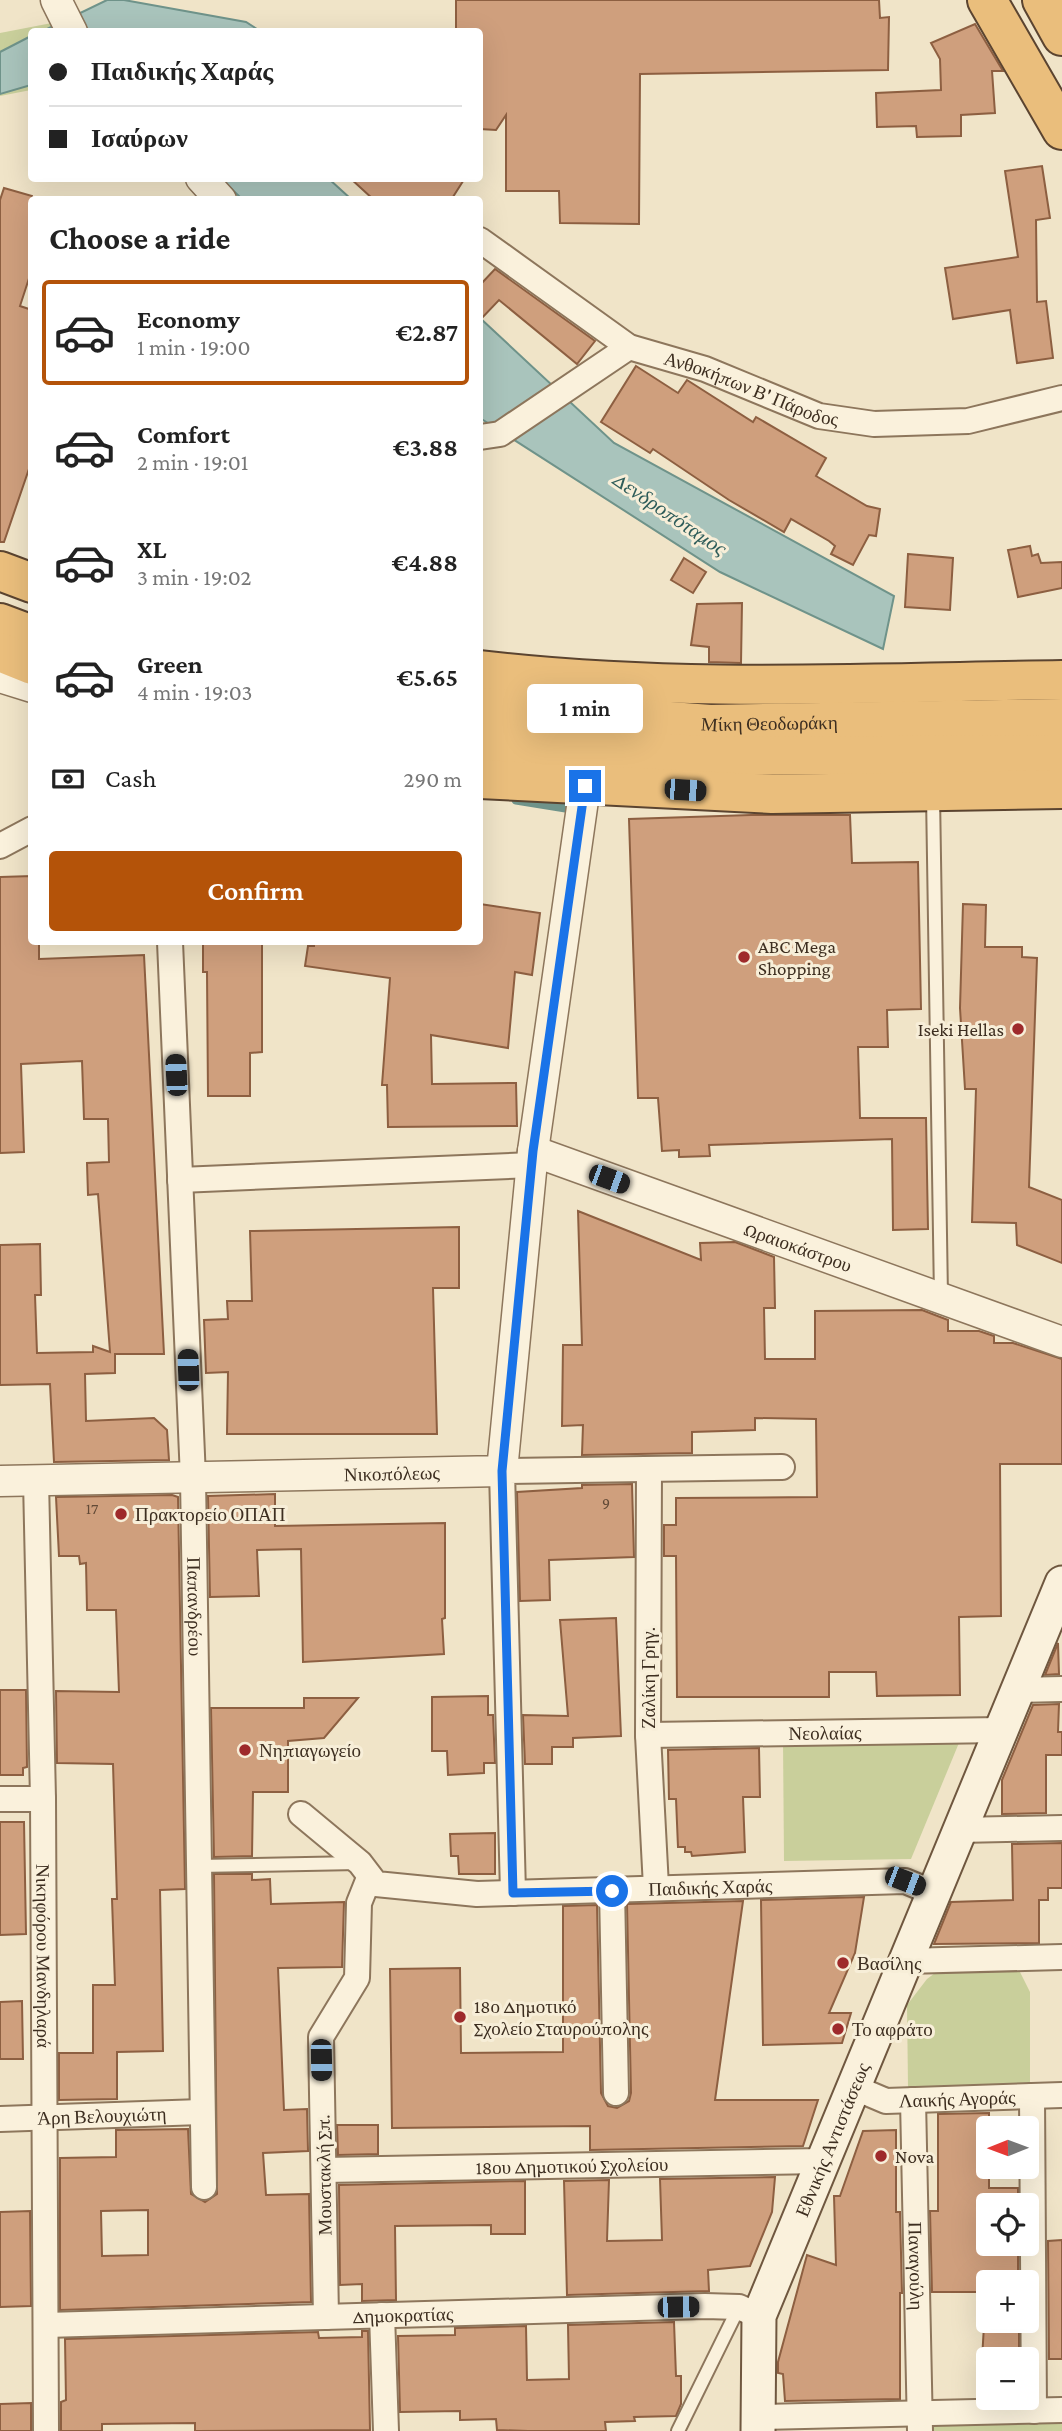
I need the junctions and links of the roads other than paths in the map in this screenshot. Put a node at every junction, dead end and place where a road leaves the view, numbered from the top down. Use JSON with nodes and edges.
{"nodes":[{"id":1,"x":1042,"y":0,"type":"edge"},
{"id":2,"x":988,"y":4,"type":"edge"},
{"id":3,"x":1062,"y":36,"type":"edge"},
{"id":4,"x":1062,"y":130,"type":"edge"},
{"id":5,"x":205,"y":182,"type":"edge"},
{"id":6,"x":217,"y":196,"type":"edge"},
{"id":7,"x":483,"y":242,"type":"edge"},
{"id":8,"x":629,"y":347,"type":"junction"},
{"id":9,"x":1061,"y":400,"type":"edge"},
{"id":10,"x":490,"y":435,"type":"edge"},
{"id":11,"x":0,"y":572,"type":"edge"},
{"id":12,"x":28,"y":582,"type":"edge"},
{"id":13,"x":0,"y":623,"type":"edge"},
{"id":14,"x":28,"y":634,"type":"edge"},
{"id":15,"x":0,"y":652,"type":"edge"},
{"id":16,"x":28,"y":663,"type":"edge"},
{"id":17,"x":483,"y":670,"type":"edge"},
{"id":18,"x":0,"y":677,"type":"edge"},
{"id":19,"x":1062,"y":680,"type":"edge"},
{"id":20,"x":28,"y":686,"type":"edge"},
{"id":21,"x":483,"y":707,"type":"edge"},
{"id":22,"x":1062,"y":718,"type":"edge"},
{"id":23,"x":921,"y":739,"type":"junction"},
{"id":24,"x":483,"y":742,"type":"edge"},
{"id":25,"x":1062,"y":754,"type":"edge"},
{"id":26,"x":491,"y":784,"type":"edge"},
{"id":27,"x":585,"y":786,"type":"junction"},
{"id":28,"x":1062,"y":789,"type":"edge"},
{"id":29,"x":933,"y":791,"type":"junction"},
{"id":30,"x":28,"y":831,"type":"edge"},
{"id":31,"x":0,"y":846,"type":"edge"},
{"id":32,"x":170,"y":945,"type":"edge"},
{"id":33,"x":532,"y":1158,"type":"junction"},
{"id":34,"x":180,"y":1180,"type":"junction"},
{"id":35,"x":941,"y":1297,"type":"junction"},
{"id":36,"x":1062,"y":1342,"type":"edge"},
{"id":37,"x":782,"y":1466,"type":"dead end"},
{"id":38,"x":649,"y":1469,"type":"junction"},
{"id":39,"x":502,"y":1471,"type":"junction"},
{"id":40,"x":193,"y":1478,"type":"junction"},
{"id":41,"x":0,"y":1480,"type":"edge"},
{"id":42,"x":36,"y":1480,"type":"junction"},
{"id":43,"x":1062,"y":1583,"type":"edge"},
{"id":44,"x":1062,"y":1689,"type":"edge"},
{"id":45,"x":1017,"y":1690,"type":"junction"},
{"id":46,"x":1001,"y":1730,"type":"junction"},
{"id":47,"x":648,"y":1735,"type":"junction"},
{"id":48,"x":0,"y":1799,"type":"edge"},
{"id":49,"x":43,"y":1799,"type":"junction"},
{"id":50,"x":301,"y":1814,"type":"dead end"},
{"id":51,"x":1062,"y":1828,"type":"edge"},
{"id":52,"x":960,"y":1830,"type":"junction"},
{"id":53,"x":197,"y":1866,"type":"junction"},
{"id":54,"x":364,"y":1871,"type":"junction"},
{"id":55,"x":656,"y":1887,"type":"junction"},
{"id":56,"x":612,"y":1891,"type":"junction"},
{"id":57,"x":513,"y":1893,"type":"junction"},
{"id":58,"x":934,"y":1893,"type":"junction"},
{"id":59,"x":1062,"y":1958,"type":"edge"},
{"id":60,"x":905,"y":1961,"type":"junction"},
{"id":61,"x":853,"y":2087,"type":"junction"},
{"id":62,"x":616,"y":2092,"type":"dead end"},
{"id":63,"x":1062,"y":2095,"type":"edge"},
{"id":64,"x":1032,"y":2096,"type":"junction"},
{"id":65,"x":913,"y":2100,"type":"junction"},
{"id":66,"x":201,"y":2112,"type":"junction"},
{"id":67,"x":44,"y":2117,"type":"junction"},
{"id":68,"x":0,"y":2119,"type":"edge"},
{"id":69,"x":823,"y":2161,"type":"junction"},
{"id":70,"x":324,"y":2170,"type":"junction"},
{"id":71,"x":204,"y":2187,"type":"dead end"},
{"id":72,"x":749,"y":2312,"type":"junction"},
{"id":73,"x":383,"y":2315,"type":"junction"},
{"id":74,"x":326,"y":2317,"type":"junction"},
{"id":75,"x":46,"y":2325,"type":"junction"},
{"id":76,"x":1062,"y":2410,"type":"edge"},
{"id":77,"x":1034,"y":2411,"type":"junction"},
{"id":78,"x":920,"y":2423,"type":"edge"},
{"id":79,"x":758,"y":2424,"type":"edge"},
{"id":80,"x":46,"y":2431,"type":"edge"},
{"id":81,"x":386,"y":2431,"type":"edge"},
{"id":82,"x":678,"y":2431,"type":"edge"}],
"edges":[{"from":1,"to":3,"type":"highway"},
{"from":2,"to":4,"type":"highway"},
{"from":5,"to":6,"type":"street"},
{"from":7,"to":8,"type":"street","name":"Ανθοκήπων Β' Πάροδος"},
{"from":8,"to":9,"type":"street","name":"Ανθοκήπων Β' Πάροδος"},
{"from":8,"to":10,"type":"street"},
{"from":11,"to":12,"type":"highway"},
{"from":13,"to":14,"type":"highway"},
{"from":15,"to":16,"type":"highway"},
{"from":17,"to":19,"type":"highway"},
{"from":18,"to":20,"type":"street"},
{"from":21,"to":23,"type":"highway","name":"Μίκη Θεοδωράκη"},
{"from":22,"to":23,"type":"highway","name":"Μίκη Θεοδωράκη"},
{"from":23,"to":24,"type":"highway","name":"Μίκη Θεοδωράκη"},
{"from":23,"to":25,"type":"highway","name":"Μίκη Θεοδωράκη"},
{"from":26,"to":27,"type":"highway"},
{"from":27,"to":29,"type":"highway"},
{"from":27,"to":33,"type":"street"},
{"from":28,"to":29,"type":"highway"},
{"from":29,"to":35,"type":"lane"},
{"from":30,"to":31,"type":"street"},
{"from":32,"to":34,"type":"street","name":"Παπανδρέου"},
{"from":33,"to":34,"type":"street","name":"Ωραιοκάστρου"},
{"from":33,"to":35,"type":"street","name":"Ωραιοκάστρου"},
{"from":33,"to":39,"type":"street"},
{"from":34,"to":40,"type":"street","name":"Παπανδρέου"},
{"from":35,"to":36,"type":"street","name":"Ωραιοκάστρου"},
{"from":37,"to":38,"type":"street","name":"Νικοπόλεως"},
{"from":38,"to":39,"type":"street","name":"Νικοπόλεως"},
{"from":38,"to":47,"type":"street","name":"Ζαλίκη Γρηγ."},
{"from":39,"to":40,"type":"street","name":"Νικοπόλεως"},
{"from":39,"to":57,"type":"street"},
{"from":40,"to":42,"type":"street","name":"Νικοπόλεως"},
{"from":40,"to":53,"type":"street","name":"Παπανδρέου"},
{"from":41,"to":42,"type":"street","name":"Νικοπόλεως"},
{"from":42,"to":49,"type":"street","name":"Νικηφόρου Μανδηλαρά"},
{"from":43,"to":45,"type":"main road","name":"Εθνικής Αντιστάσεως"},
{"from":44,"to":45,"type":"street"},
{"from":45,"to":46,"type":"main road","name":"Εθνικής Αντιστάσεως"},
{"from":46,"to":47,"type":"street","name":"Νεολαίας"},
{"from":46,"to":52,"type":"main road","name":"Εθνικής Αντιστάσεως"},
{"from":47,"to":55,"type":"street","name":"Ζαλίκη Γρηγ."},
{"from":48,"to":49,"type":"street"},
{"from":49,"to":67,"type":"street","name":"Νικηφόρου Μανδηλαρά"},
{"from":50,"to":54,"type":"street","name":"Παιδικής Χαράς"},
{"from":51,"to":52,"type":"street"},
{"from":52,"to":58,"type":"main road","name":"Εθνικής Αντιστάσεως"},
{"from":53,"to":54,"type":"lane"},
{"from":53,"to":66,"type":"street","name":"Παπανδρέου"},
{"from":54,"to":57,"type":"street","name":"Παιδικής Χαράς"},
{"from":54,"to":70,"type":"street","name":"Μουστακλή Σπ."},
{"from":55,"to":56,"type":"street","name":"Παιδικής Χαράς"},
{"from":55,"to":58,"type":"street","name":"Παιδικής Χαράς"},
{"from":56,"to":57,"type":"street","name":"Παιδικής Χαράς"},
{"from":56,"to":62,"type":"street"},
{"from":58,"to":60,"type":"main road","name":"Εθνικής Αντιστάσεως"},
{"from":59,"to":60,"type":"street"},
{"from":60,"to":61,"type":"main road","name":"Εθνικής Αντιστάσεως"},
{"from":61,"to":65,"type":"street","name":"Λαικής Αγοράς"},
{"from":61,"to":69,"type":"main road","name":"Εθνικής Αντιστάσεως"},
{"from":63,"to":64,"type":"street","name":"Λαικής Αγοράς"},
{"from":64,"to":65,"type":"street","name":"Λαικής Αγοράς"},
{"from":64,"to":77,"type":"street"},
{"from":65,"to":78,"type":"street","name":"Παναγούλη"},
{"from":66,"to":67,"type":"street","name":"Άρη Βελουχιώτη"},
{"from":66,"to":71,"type":"street","name":"Παπανδρέου"},
{"from":67,"to":68,"type":"street","name":"Άρη Βελουχιώτη"},
{"from":67,"to":75,"type":"street","name":"Νικηφόρου Μανδηλαρά"},
{"from":69,"to":70,"type":"street","name":"18ου Δημοτικού Σχολείου"},
{"from":69,"to":72,"type":"main road","name":"Εθνικής Αντιστάσεως"},
{"from":70,"to":74,"type":"street","name":"Μουστακλή Σπ."},
{"from":72,"to":73,"type":"street","name":"Δημοκρατίας"},
{"from":72,"to":79,"type":"main road","name":"Εθνικής Αντιστάσεως"},
{"from":72,"to":82,"type":"lane"},
{"from":73,"to":74,"type":"street","name":"Δημοκρατίας"},
{"from":73,"to":81,"type":"street"},
{"from":74,"to":75,"type":"street","name":"Δημοκρατίας"},
{"from":75,"to":80,"type":"street","name":"Νικηφόρου Μανδηλαρά"},
{"from":76,"to":77,"type":"street"},
{"from":77,"to":78,"type":"street"},
{"from":78,"to":79,"type":"street"}]}
